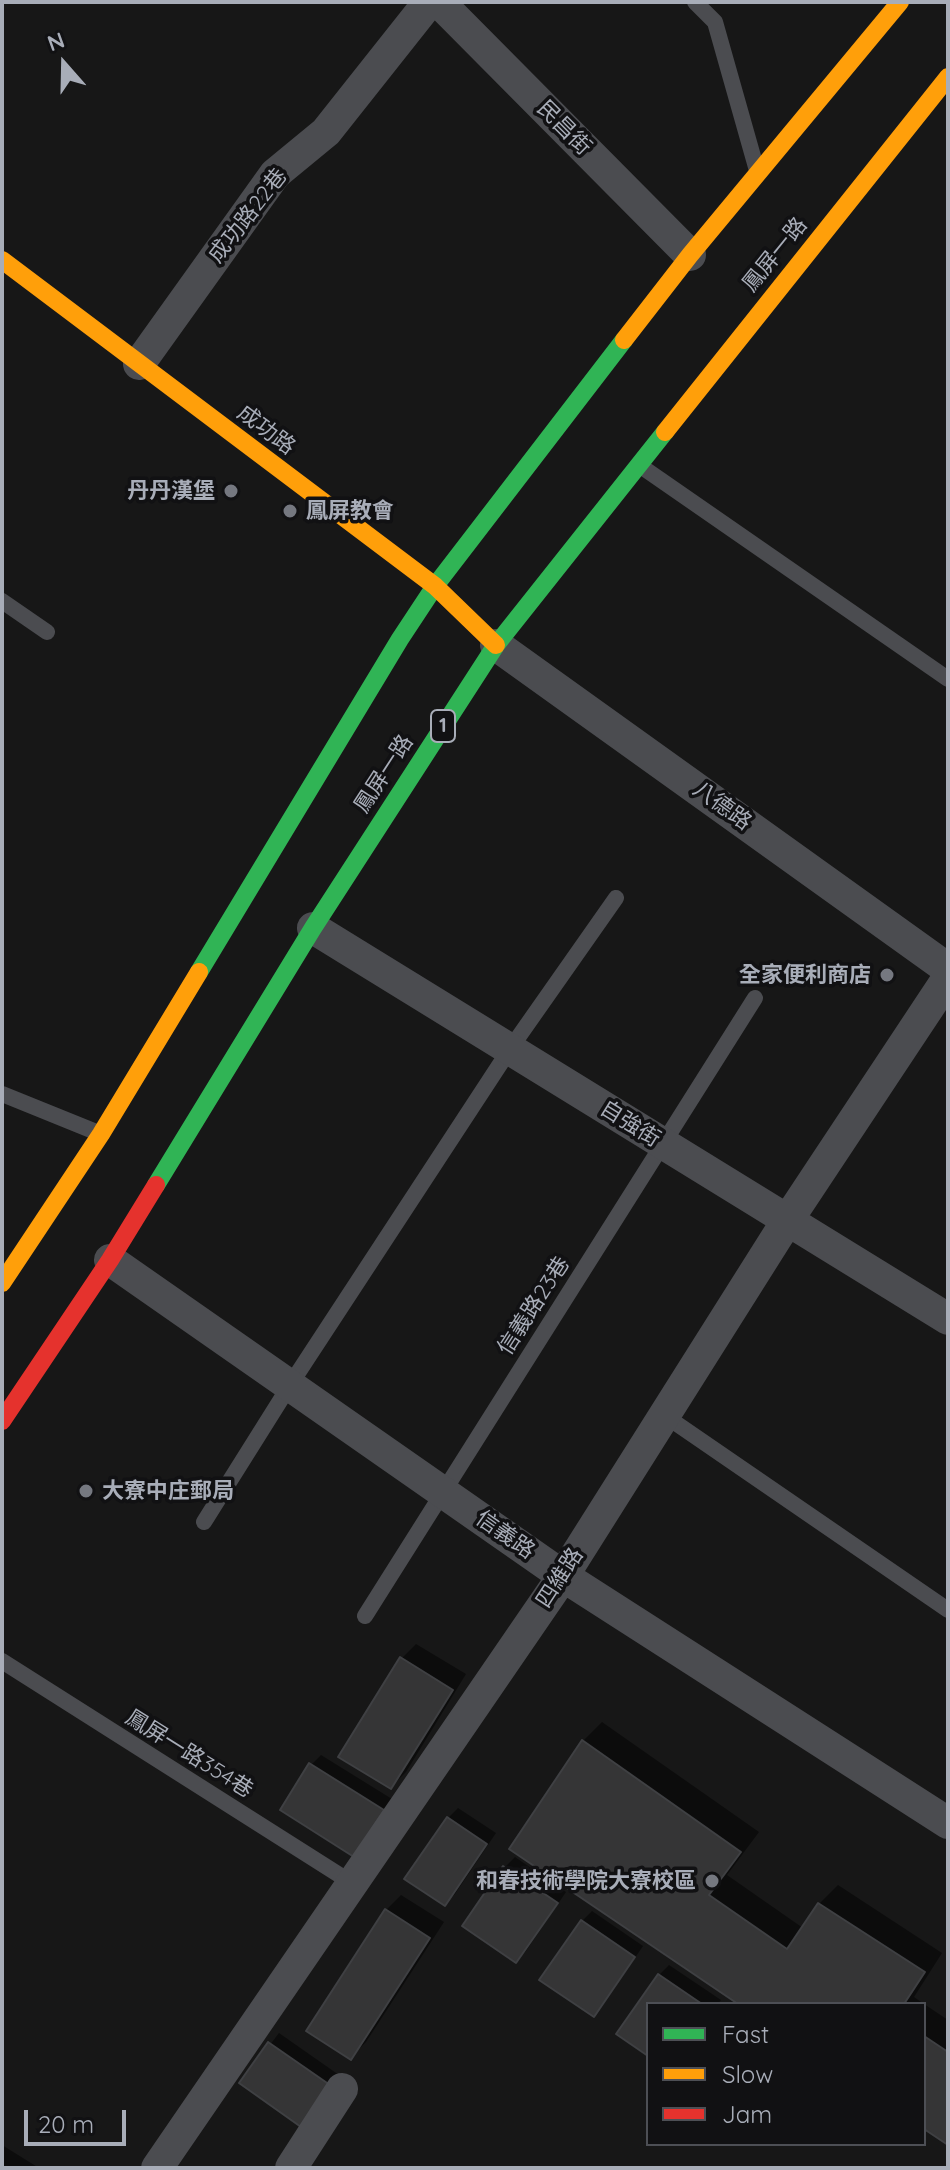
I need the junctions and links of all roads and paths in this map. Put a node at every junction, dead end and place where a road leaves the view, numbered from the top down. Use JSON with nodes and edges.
{"nodes":[{"id":1,"x":429,"y":2,"type":"edge"},
{"id":2,"x":439,"y":2,"type":"edge"},
{"id":3,"x":695,"y":2,"type":"edge"},
{"id":4,"x":900,"y":2,"type":"edge"},
{"id":5,"x":948,"y":77,"type":"edge"},
{"id":6,"x":758,"y":172,"type":"junction"},
{"id":7,"x":690,"y":255,"type":"junction"},
{"id":8,"x":2,"y":260,"type":"edge"},
{"id":9,"x":139,"y":364,"type":"junction"},
{"id":10,"x":638,"y":464,"type":"junction"},
{"id":11,"x":435,"y":586,"type":"junction"},
{"id":12,"x":2,"y":601,"type":"edge"},
{"id":13,"x":47,"y":632,"type":"dead end"},
{"id":14,"x":496,"y":645,"type":"junction"},
{"id":15,"x":948,"y":679,"type":"edge"},
{"id":16,"x":616,"y":898,"type":"dead end"},
{"id":17,"x":313,"y":928,"type":"junction"},
{"id":18,"x":948,"y":969,"type":"edge"},
{"id":19,"x":948,"y":978,"type":"edge"},
{"id":20,"x":755,"y":998,"type":"dead end"},
{"id":21,"x":510,"y":1049,"type":"junction"},
{"id":22,"x":2,"y":1094,"type":"edge"},
{"id":23,"x":101,"y":1134,"type":"junction"},
{"id":24,"x":664,"y":1145,"type":"junction"},
{"id":25,"x":787,"y":1221,"type":"junction"},
{"id":26,"x":110,"y":1260,"type":"junction"},
{"id":27,"x":2,"y":1283,"type":"edge"},
{"id":28,"x":948,"y":1319,"type":"edge"},
{"id":29,"x":290,"y":1385,"type":"junction"},
{"id":30,"x":664,"y":1415,"type":"junction"},
{"id":31,"x":2,"y":1421,"type":"edge"},
{"id":32,"x":442,"y":1491,"type":"junction"},
{"id":33,"x":204,"y":1522,"type":"dead end"},
{"id":34,"x":563,"y":1576,"type":"junction"},
{"id":35,"x":948,"y":1610,"type":"edge"},
{"id":36,"x":365,"y":1616,"type":"dead end"},
{"id":37,"x":2,"y":1661,"type":"edge"},
{"id":38,"x":948,"y":1823,"type":"edge"},
{"id":39,"x":352,"y":1883,"type":"junction"},
{"id":40,"x":342,"y":2089,"type":"dead end"},
{"id":41,"x":297,"y":2166,"type":"edge"},
{"id":42,"x":157,"y":2168,"type":"edge"}],
"edges":[{"from":1,"to":9,"type":"street","name":"成功路22巷"},
{"from":2,"to":7,"type":"street","name":"民昌街"},
{"from":3,"to":6,"type":"lane"},
{"from":4,"to":6,"type":"main road"},
{"from":5,"to":10,"type":"main road","name":"鳳屏一路","number":"1"},
{"from":6,"to":7,"type":"main road"},
{"from":7,"to":11,"type":"main road"},
{"from":8,"to":9,"type":"main road","name":"成功路"},
{"from":9,"to":11,"type":"main road","name":"成功路"},
{"from":10,"to":14,"type":"main road","name":"鳳屏一路","number":"1"},
{"from":10,"to":15,"type":"lane"},
{"from":11,"to":14,"type":"main road","name":"成功路"},
{"from":11,"to":23,"type":"main road"},
{"from":12,"to":13,"type":"lane"},
{"from":14,"to":17,"type":"main road","name":"鳳屏一路","number":"1"},
{"from":14,"to":18,"type":"street","name":"八德路"},
{"from":16,"to":21,"type":"lane"},
{"from":17,"to":21,"type":"street","name":"自強街"},
{"from":17,"to":26,"type":"main road","name":"鳳屏一路","number":"1"},
{"from":19,"to":25,"type":"street","name":"四維路"},
{"from":20,"to":24,"type":"lane","name":"信義路23巷"},
{"from":21,"to":24,"type":"street","name":"自強街"},
{"from":21,"to":29,"type":"lane"},
{"from":22,"to":23,"type":"lane"},
{"from":23,"to":27,"type":"main road"},
{"from":24,"to":25,"type":"street","name":"自強街"},
{"from":24,"to":32,"type":"lane","name":"信義路23巷"},
{"from":25,"to":28,"type":"street","name":"自強街"},
{"from":25,"to":30,"type":"street","name":"四維路"},
{"from":26,"to":29,"type":"street","name":"信義路"},
{"from":26,"to":31,"type":"main road","name":"鳳屏一路","number":"1"},
{"from":29,"to":32,"type":"street","name":"信義路"},
{"from":29,"to":33,"type":"lane"},
{"from":30,"to":34,"type":"street","name":"四維路"},
{"from":30,"to":35,"type":"lane"},
{"from":32,"to":34,"type":"street","name":"信義路"},
{"from":32,"to":36,"type":"lane","name":"信義路23巷"},
{"from":34,"to":38,"type":"street","name":"信義路"},
{"from":34,"to":39,"type":"street","name":"四維路"},
{"from":37,"to":39,"type":"lane","name":"鳳屏一路354巷"},
{"from":39,"to":42,"type":"street","name":"四維路"},
{"from":40,"to":41,"type":"street"}]}
